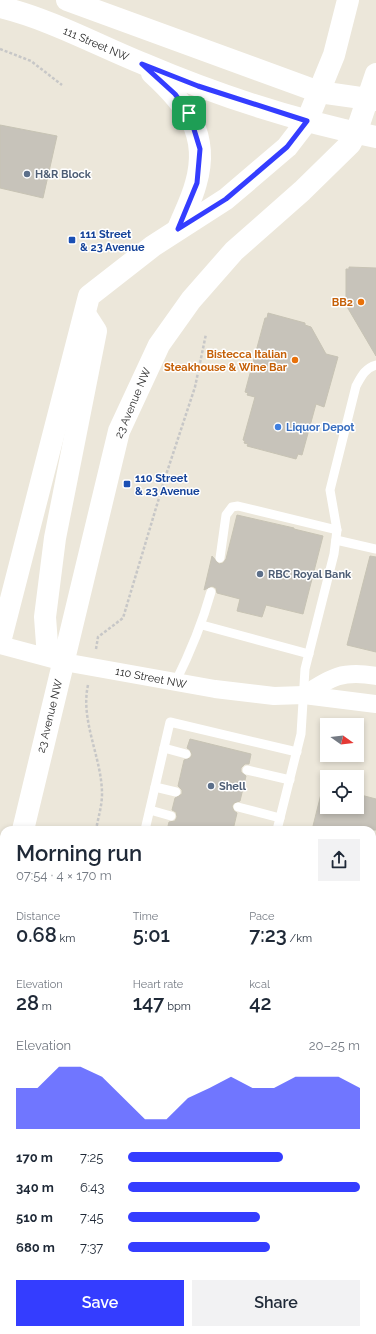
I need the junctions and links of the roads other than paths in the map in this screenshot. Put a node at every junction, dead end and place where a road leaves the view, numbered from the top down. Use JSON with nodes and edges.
{"nodes":[{"id":1,"x":66,"y":0,"type":"edge"},
{"id":2,"x":348,"y":0,"type":"edge"},
{"id":3,"x":0,"y":7,"type":"edge"},
{"id":4,"x":142,"y":64,"type":"junction"},
{"id":5,"x":376,"y":74,"type":"edge"},
{"id":6,"x":319,"y":92,"type":"junction"},
{"id":7,"x":371,"y":100,"type":"edge"},
{"id":8,"x":307,"y":121,"type":"junction"},
{"id":9,"x":366,"y":135,"type":"edge"},
{"id":10,"x":178,"y":229,"type":"junction"},
{"id":11,"x":85,"y":314,"type":"junction"},
{"id":12,"x":376,"y":365,"type":"edge"},
{"id":13,"x":337,"y":530,"type":"junction"},
{"id":14,"x":336,"y":540,"type":"junction"},
{"id":15,"x":376,"y":549,"type":"edge"},
{"id":16,"x":220,"y":558,"type":"dead end"},
{"id":17,"x":211,"y":592,"type":"dead end"},
{"id":18,"x":202,"y":624,"type":"junction"},
{"id":19,"x":0,"y":644,"type":"edge"},
{"id":20,"x":309,"y":654,"type":"junction"},
{"id":21,"x":64,"y":662,"type":"junction"},
{"id":22,"x":376,"y":676,"type":"edge"},
{"id":23,"x":175,"y":683,"type":"junction"},
{"id":24,"x":304,"y":696,"type":"junction"},
{"id":25,"x":376,"y":704,"type":"edge"},
{"id":26,"x":164,"y":748,"type":"junction"},
{"id":27,"x":297,"y":752,"type":"junction"},
{"id":28,"x":186,"y":754,"type":"dead end"},
{"id":29,"x":247,"y":770,"type":"dead end"},
{"id":30,"x":290,"y":780,"type":"junction"},
{"id":31,"x":155,"y":787,"type":"junction"},
{"id":32,"x":176,"y":792,"type":"dead end"},
{"id":33,"x":238,"y":807,"type":"dead end"},
{"id":34,"x":150,"y":810,"type":"junction"},
{"id":35,"x":171,"y":816,"type":"dead end"},
{"id":36,"x":280,"y":818,"type":"junction"},
{"id":37,"x":23,"y":826,"type":"edge"},
{"id":38,"x":146,"y":826,"type":"edge"},
{"id":39,"x":278,"y":826,"type":"edge"}],
"edges":[{"from":1,"to":6,"type":"main road"},
{"from":2,"to":6,"type":"main road"},
{"from":3,"to":4,"type":"main road","name":"111 Street NW"},
{"from":4,"to":8,"type":"main road","name":"111 Street NW"},
{"from":4,"to":10,"type":"main road"},
{"from":5,"to":7,"type":"main road","name":"23 Avenue NW"},
{"from":6,"to":7,"type":"main road"},
{"from":6,"to":8,"type":"main road"},
{"from":7,"to":9,"type":"main road","name":"23 Avenue NW"},
{"from":8,"to":9,"type":"main road","name":"111 Street NW"},
{"from":8,"to":10,"type":"main road"},
{"from":9,"to":21,"type":"main road","name":"23 Avenue NW"},
{"from":10,"to":11,"type":"main road"},
{"from":11,"to":19,"type":"main road"},
{"from":11,"to":21,"type":"main road"},
{"from":12,"to":13,"type":"lane"},
{"from":13,"to":14,"type":"lane"},
{"from":13,"to":16,"type":"lane"},
{"from":14,"to":15,"type":"lane"},
{"from":14,"to":20,"type":"lane"},
{"from":17,"to":18,"type":"lane"},
{"from":18,"to":20,"type":"lane"},
{"from":18,"to":23,"type":"lane"},
{"from":19,"to":21,"type":"street","name":"110 Street NW"},
{"from":20,"to":24,"type":"lane"},
{"from":21,"to":23,"type":"street","name":"110 Street NW"},
{"from":21,"to":37,"type":"main road","name":"23 Avenue NW"},
{"from":22,"to":24,"type":"street"},
{"from":23,"to":24,"type":"street","name":"110 Street NW"},
{"from":24,"to":25,"type":"street","name":"110 Street NW"},
{"from":24,"to":27,"type":"lane"},
{"from":26,"to":27,"type":"lane"},
{"from":26,"to":28,"type":"lane"},
{"from":26,"to":31,"type":"lane"},
{"from":27,"to":30,"type":"lane"},
{"from":29,"to":30,"type":"lane"},
{"from":30,"to":36,"type":"lane"},
{"from":31,"to":32,"type":"lane"},
{"from":31,"to":34,"type":"lane"},
{"from":33,"to":36,"type":"lane"},
{"from":34,"to":35,"type":"lane"},
{"from":34,"to":38,"type":"lane"},
{"from":36,"to":39,"type":"lane"}]}
